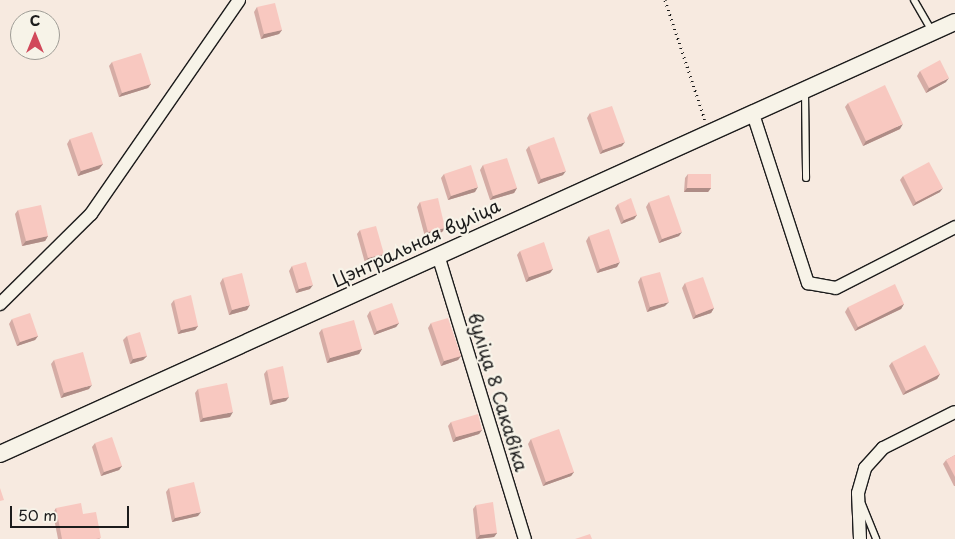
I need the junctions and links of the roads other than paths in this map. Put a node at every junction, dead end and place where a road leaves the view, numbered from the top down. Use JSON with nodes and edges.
{"nodes":[{"id":1,"x":239,"y":0,"type":"edge"},
{"id":2,"x":914,"y":0,"type":"edge"},
{"id":3,"x":955,"y":22,"type":"edge"},
{"id":4,"x":933,"y":32,"type":"junction"},
{"id":5,"x":805,"y":90,"type":"junction"},
{"id":6,"x":753,"y":114,"type":"junction"},
{"id":7,"x":806,"y":178,"type":"dead end"},
{"id":8,"x":955,"y":227,"type":"edge"},
{"id":9,"x":438,"y":255,"type":"junction"},
{"id":10,"x":0,"y":304,"type":"edge"},
{"id":11,"x":955,"y":412,"type":"edge"},
{"id":12,"x":0,"y":454,"type":"edge"},
{"id":13,"x":858,"y":494,"type":"junction"},
{"id":14,"x":525,"y":539,"type":"edge"},
{"id":15,"x":860,"y":539,"type":"edge"},
{"id":16,"x":876,"y":539,"type":"edge"}],
"edges":[{"from":1,"to":10,"type":"street"},
{"from":2,"to":4,"type":"lane"},
{"from":3,"to":4,"type":"street","name":"Цэнтральная вуліца"},
{"from":4,"to":5,"type":"street","name":"Цэнтральная вуліца"},
{"from":5,"to":6,"type":"street","name":"Цэнтральная вуліца"},
{"from":5,"to":7,"type":"lane"},
{"from":6,"to":8,"type":"street"},
{"from":6,"to":9,"type":"street","name":"Цэнтральная вуліца"},
{"from":9,"to":12,"type":"street","name":"Цэнтральная вуліца"},
{"from":9,"to":14,"type":"street","name":"вуліца 8 Сакавіка"},
{"from":11,"to":13,"type":"street"},
{"from":13,"to":15,"type":"street"},
{"from":13,"to":16,"type":"lane"}]}
